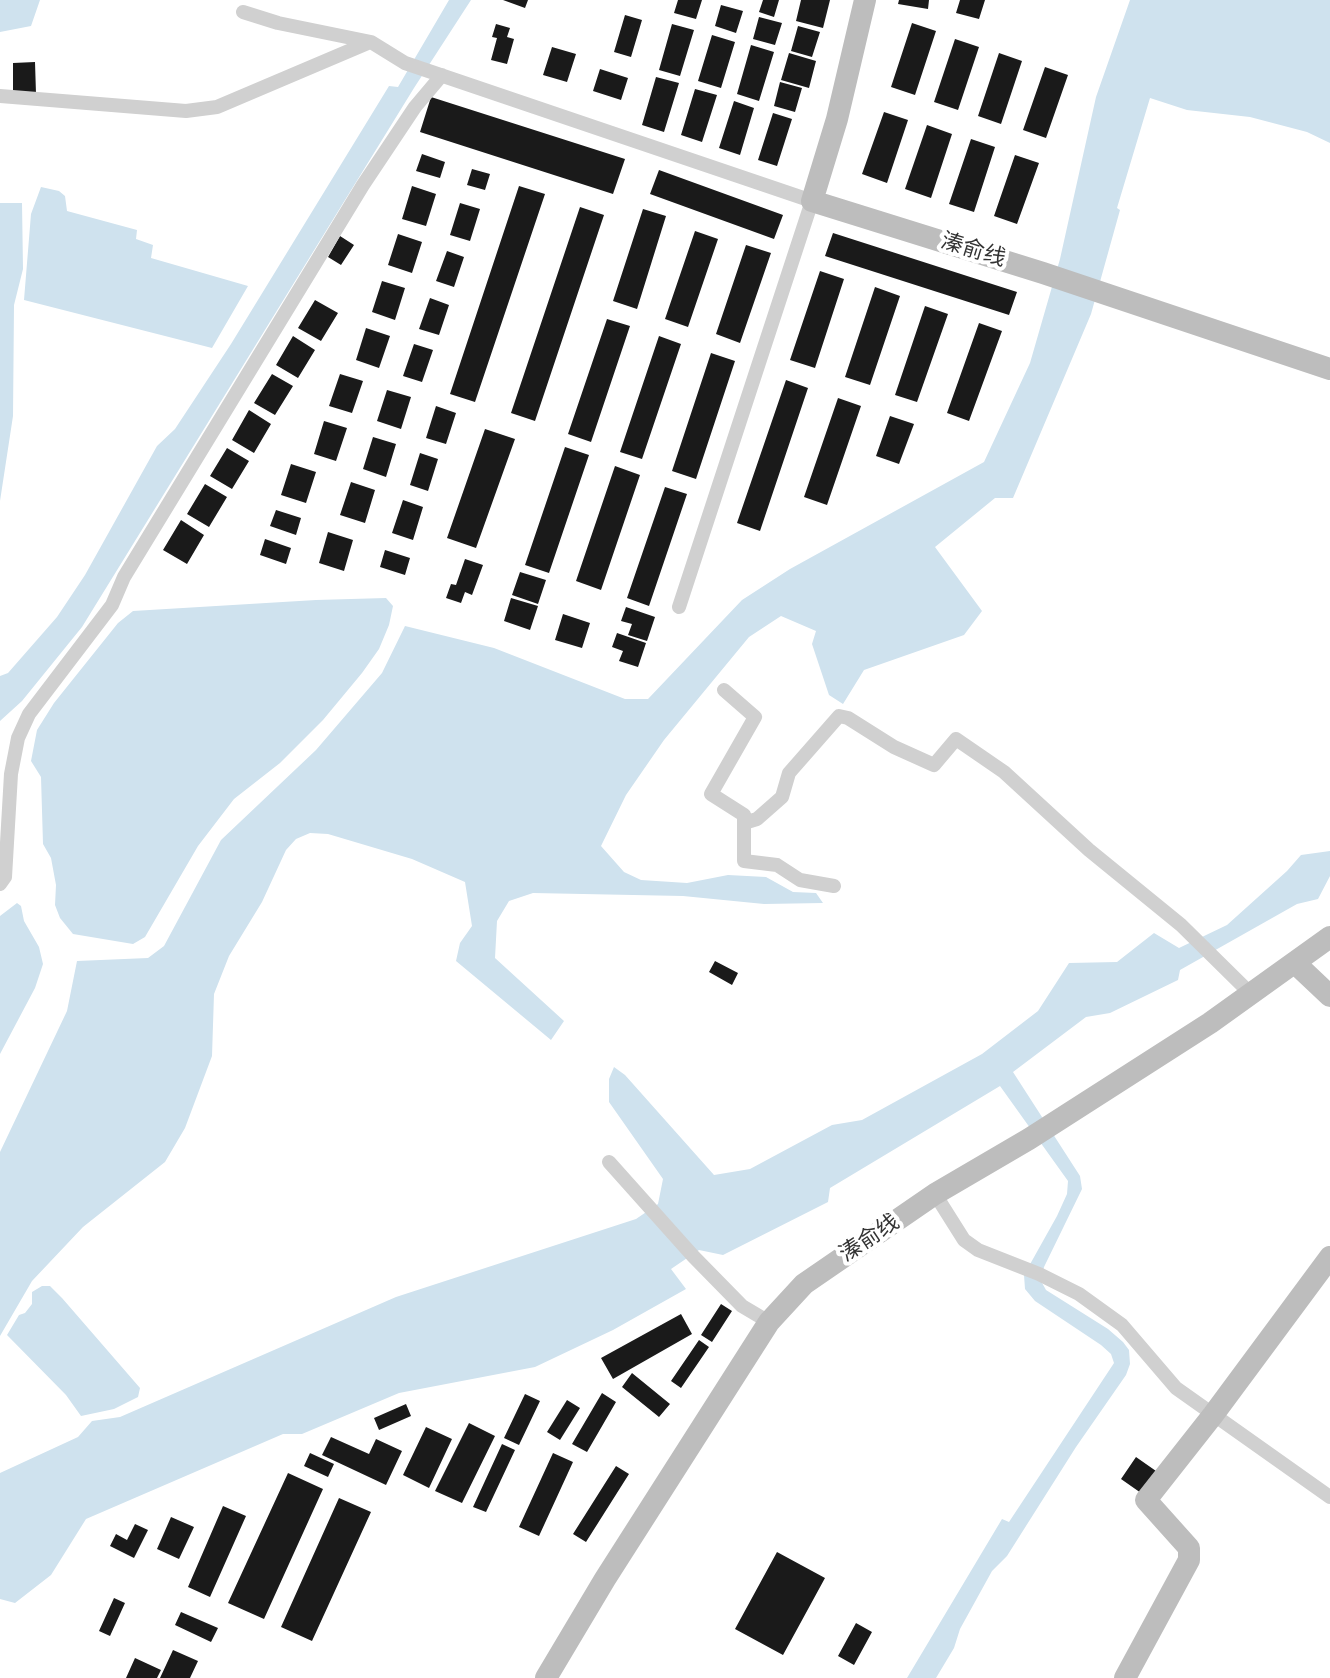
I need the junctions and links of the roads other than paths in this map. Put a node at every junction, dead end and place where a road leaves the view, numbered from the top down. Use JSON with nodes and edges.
{"nodes":[{"id":1,"x":865,"y":0,"type":"edge"},
{"id":2,"x":243,"y":12,"type":"dead end"},
{"id":3,"x":371,"y":42,"type":"junction"},
{"id":4,"x":437,"y":73,"type":"junction"},
{"id":5,"x":0,"y":96,"type":"edge"},
{"id":6,"x":812,"y":201,"type":"junction"},
{"id":7,"x":1330,"y":369,"type":"edge"},
{"id":8,"x":679,"y":607,"type":"dead end"},
{"id":9,"x":724,"y":690,"type":"dead end"},
{"id":10,"x":744,"y":823,"type":"junction"},
{"id":11,"x":0,"y":884,"type":"edge"},
{"id":12,"x":834,"y":886,"type":"dead end"},
{"id":13,"x":1330,"y":937,"type":"edge"},
{"id":14,"x":1295,"y":963,"type":"junction"},
{"id":15,"x":1251,"y":994,"type":"junction"},
{"id":16,"x":1330,"y":996,"type":"edge"},
{"id":17,"x":609,"y":1162,"type":"dead end"},
{"id":18,"x":935,"y":1194,"type":"junction"},
{"id":19,"x":1330,"y":1257,"type":"edge"},
{"id":20,"x":769,"y":1322,"type":"junction"},
{"id":21,"x":1213,"y":1415,"type":"junction"},
{"id":22,"x":1330,"y":1497,"type":"edge"},
{"id":23,"x":546,"y":1678,"type":"edge"},
{"id":24,"x":1125,"y":1678,"type":"edge"}],
"edges":[{"from":1,"to":6,"type":"main road"},
{"from":2,"to":3,"type":"street"},
{"from":3,"to":4,"type":"street"},
{"from":3,"to":5,"type":"street"},
{"from":4,"to":6,"type":"street"},
{"from":4,"to":11,"type":"street"},
{"from":6,"to":7,"type":"main road","name":"溱俞线"},
{"from":6,"to":8,"type":"street"},
{"from":9,"to":10,"type":"street"},
{"from":10,"to":12,"type":"street"},
{"from":10,"to":15,"type":"street"},
{"from":13,"to":14,"type":"main road","name":"溱俞线"},
{"from":14,"to":15,"type":"main road","name":"溱俞线"},
{"from":14,"to":16,"type":"main road"},
{"from":15,"to":18,"type":"main road","name":"溱俞线"},
{"from":17,"to":20,"type":"street"},
{"from":18,"to":20,"type":"main road","name":"溱俞线"},
{"from":18,"to":21,"type":"street"},
{"from":19,"to":21,"type":"main road"},
{"from":20,"to":23,"type":"main road","name":"溱俞线"},
{"from":21,"to":22,"type":"street"},
{"from":21,"to":24,"type":"main road"}]}
